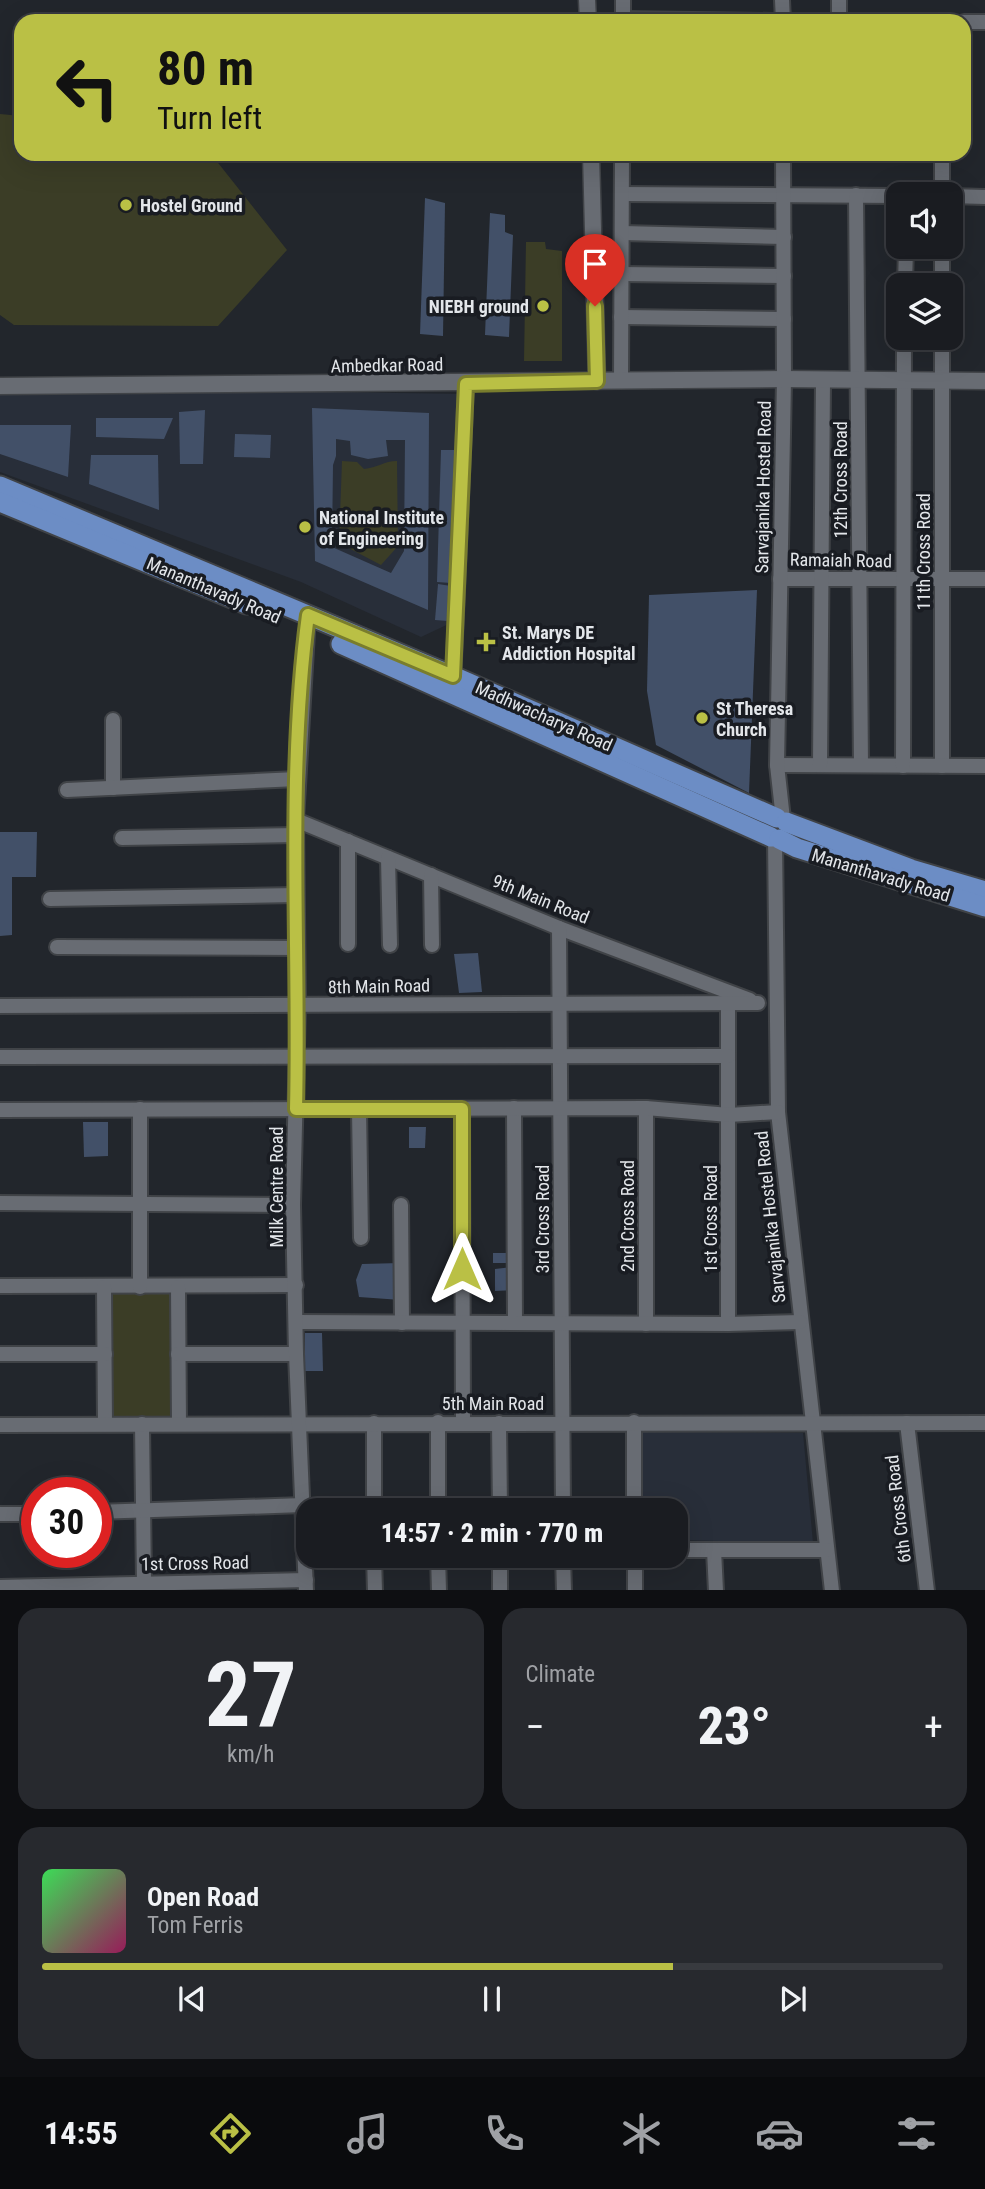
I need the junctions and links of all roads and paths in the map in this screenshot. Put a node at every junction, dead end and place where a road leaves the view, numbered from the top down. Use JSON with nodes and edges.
{"nodes":[{"id":1,"x":591,"y":161,"type":"edge"},
{"id":2,"x":622,"y":161,"type":"edge"},
{"id":3,"x":783,"y":161,"type":"edge"},
{"id":4,"x":942,"y":161,"type":"edge"},
{"id":5,"x":942,"y":182,"type":"edge"},
{"id":6,"x":622,"y":194,"type":"junction"},
{"id":7,"x":783,"y":194,"type":"junction"},
{"id":8,"x":856,"y":195,"type":"junction"},
{"id":9,"x":886,"y":196,"type":"edge"},
{"id":10,"x":963,"y":196,"type":"edge"},
{"id":11,"x":985,"y":197,"type":"edge"},
{"id":12,"x":622,"y":233,"type":"junction"},
{"id":13,"x":783,"y":237,"type":"junction"},
{"id":14,"x":621,"y":274,"type":"junction"},
{"id":15,"x":784,"y":276,"type":"junction"},
{"id":16,"x":621,"y":317,"type":"junction"},
{"id":17,"x":784,"y":319,"type":"junction"},
{"id":18,"x":904,"y":350,"type":"edge"},
{"id":19,"x":942,"y":350,"type":"edge"},
{"id":20,"x":784,"y":379,"type":"junction"},
{"id":21,"x":823,"y":380,"type":"junction"},
{"id":22,"x":859,"y":380,"type":"junction"},
{"id":23,"x":597,"y":381,"type":"junction"},
{"id":24,"x":621,"y":381,"type":"junction"},
{"id":25,"x":904,"y":381,"type":"junction"},
{"id":26,"x":942,"y":381,"type":"junction"},
{"id":27,"x":985,"y":381,"type":"edge"},
{"id":28,"x":466,"y":384,"type":"junction"},
{"id":29,"x":0,"y":386,"type":"edge"},
{"id":30,"x":0,"y":486,"type":"edge"},
{"id":31,"x":0,"y":502,"type":"edge"},
{"id":32,"x":780,"y":579,"type":"junction"},
{"id":33,"x":824,"y":579,"type":"junction"},
{"id":34,"x":860,"y":579,"type":"junction"},
{"id":35,"x":985,"y":579,"type":"edge"},
{"id":36,"x":902,"y":580,"type":"junction"},
{"id":37,"x":942,"y":580,"type":"junction"},
{"id":38,"x":307,"y":622,"type":"junction"},
{"id":39,"x":453,"y":685,"type":"junction"},
{"id":40,"x":113,"y":720,"type":"dead end"},
{"id":41,"x":777,"y":765,"type":"junction"},
{"id":42,"x":820,"y":765,"type":"junction"},
{"id":43,"x":861,"y":765,"type":"junction"},
{"id":44,"x":903,"y":766,"type":"junction"},
{"id":45,"x":942,"y":766,"type":"junction"},
{"id":46,"x":985,"y":766,"type":"edge"},
{"id":47,"x":297,"y":779,"type":"junction"},
{"id":48,"x":113,"y":788,"type":"junction"},
{"id":49,"x":67,"y":790,"type":"dead end"},
{"id":50,"x":296,"y":827,"type":"junction"},
{"id":51,"x":779,"y":829,"type":"junction"},
{"id":52,"x":122,"y":838,"type":"dead end"},
{"id":53,"x":348,"y":841,"type":"junction"},
{"id":54,"x":388,"y":858,"type":"junction"},
{"id":55,"x":431,"y":875,"type":"junction"},
{"id":56,"x":985,"y":891,"type":"edge"},
{"id":57,"x":296,"y":895,"type":"junction"},
{"id":58,"x":50,"y":899,"type":"dead end"},
{"id":59,"x":985,"y":907,"type":"edge"},
{"id":60,"x":559,"y":928,"type":"junction"},
{"id":61,"x":348,"y":944,"type":"dead end"},
{"id":62,"x":432,"y":945,"type":"dead end"},
{"id":63,"x":390,"y":946,"type":"dead end"},
{"id":64,"x":57,"y":947,"type":"dead end"},
{"id":65,"x":297,"y":948,"type":"junction"},
{"id":66,"x":728,"y":1003,"type":"junction"},
{"id":67,"x":758,"y":1003,"type":"junction"},
{"id":68,"x":560,"y":1004,"type":"junction"},
{"id":69,"x":0,"y":1006,"type":"edge"},
{"id":70,"x":298,"y":1006,"type":"junction"},
{"id":71,"x":775,"y":1007,"type":"junction"},
{"id":72,"x":560,"y":1056,"type":"junction"},
{"id":73,"x":728,"y":1056,"type":"junction"},
{"id":74,"x":0,"y":1057,"type":"edge"},
{"id":75,"x":297,"y":1058,"type":"junction"},
{"id":76,"x":514,"y":1108,"type":"junction"},
{"id":77,"x":561,"y":1108,"type":"junction"},
{"id":78,"x":646,"y":1108,"type":"junction"},
{"id":79,"x":140,"y":1109,"type":"junction"},
{"id":80,"x":296,"y":1109,"type":"junction"},
{"id":81,"x":359,"y":1109,"type":"junction"},
{"id":82,"x":462,"y":1109,"type":"junction"},
{"id":83,"x":0,"y":1110,"type":"edge"},
{"id":84,"x":778,"y":1112,"type":"junction"},
{"id":85,"x":729,"y":1115,"type":"junction"},
{"id":86,"x":0,"y":1203,"type":"edge"},
{"id":87,"x":139,"y":1203,"type":"junction"},
{"id":88,"x":293,"y":1205,"type":"junction"},
{"id":89,"x":401,"y":1205,"type":"dead end"},
{"id":90,"x":361,"y":1238,"type":"dead end"},
{"id":91,"x":296,"y":1285,"type":"junction"},
{"id":92,"x":0,"y":1286,"type":"edge"},
{"id":93,"x":104,"y":1287,"type":"junction"},
{"id":94,"x":140,"y":1287,"type":"junction"},
{"id":95,"x":178,"y":1287,"type":"junction"},
{"id":96,"x":296,"y":1322,"type":"junction"},
{"id":97,"x":800,"y":1322,"type":"junction"},
{"id":98,"x":402,"y":1323,"type":"junction"},
{"id":99,"x":462,"y":1323,"type":"junction"},
{"id":100,"x":515,"y":1323,"type":"junction"},
{"id":101,"x":562,"y":1323,"type":"junction"},
{"id":102,"x":646,"y":1324,"type":"junction"},
{"id":103,"x":729,"y":1324,"type":"junction"},
{"id":104,"x":0,"y":1354,"type":"edge"},
{"id":105,"x":105,"y":1354,"type":"junction"},
{"id":106,"x":178,"y":1354,"type":"junction"},
{"id":107,"x":296,"y":1354,"type":"junction"},
{"id":108,"x":438,"y":1422,"type":"junction"},
{"id":109,"x":634,"y":1422,"type":"junction"},
{"id":110,"x":811,"y":1422,"type":"junction"},
{"id":111,"x":374,"y":1423,"type":"junction"},
{"id":112,"x":463,"y":1423,"type":"junction"},
{"id":113,"x":499,"y":1423,"type":"junction"},
{"id":114,"x":562,"y":1423,"type":"junction"},
{"id":115,"x":907,"y":1423,"type":"junction"},
{"id":116,"x":985,"y":1423,"type":"edge"},
{"id":117,"x":0,"y":1424,"type":"edge"},
{"id":118,"x":105,"y":1424,"type":"junction"},
{"id":119,"x":142,"y":1424,"type":"junction"},
{"id":120,"x":179,"y":1424,"type":"junction"},
{"id":121,"x":299,"y":1424,"type":"junction"},
{"id":122,"x":303,"y":1498,"type":"edge"},
{"id":123,"x":374,"y":1498,"type":"edge"},
{"id":124,"x":438,"y":1498,"type":"edge"},
{"id":125,"x":500,"y":1498,"type":"edge"},
{"id":126,"x":563,"y":1498,"type":"edge"},
{"id":127,"x":635,"y":1498,"type":"edge"},
{"id":128,"x":296,"y":1505,"type":"edge"},
{"id":129,"x":144,"y":1511,"type":"junction"},
{"id":130,"x":112,"y":1512,"type":"edge"},
{"id":131,"x":0,"y":1514,"type":"edge"},
{"id":132,"x":21,"y":1514,"type":"edge"},
{"id":133,"x":688,"y":1550,"type":"edge"},
{"id":134,"x":714,"y":1550,"type":"junction"},
{"id":135,"x":827,"y":1550,"type":"junction"},
{"id":136,"x":374,"y":1568,"type":"edge"},
{"id":137,"x":438,"y":1568,"type":"edge"},
{"id":138,"x":500,"y":1568,"type":"edge"},
{"id":139,"x":563,"y":1568,"type":"edge"},
{"id":140,"x":635,"y":1568,"type":"edge"},
{"id":141,"x":144,"y":1583,"type":"junction"},
{"id":142,"x":306,"y":1585,"type":"edge"},
{"id":143,"x":0,"y":1587,"type":"edge"},
{"id":144,"x":375,"y":1590,"type":"edge"},
{"id":145,"x":439,"y":1590,"type":"edge"},
{"id":146,"x":500,"y":1590,"type":"edge"},
{"id":147,"x":564,"y":1590,"type":"edge"},
{"id":148,"x":635,"y":1590,"type":"edge"},
{"id":149,"x":716,"y":1590,"type":"edge"},
{"id":150,"x":832,"y":1590,"type":"edge"},
{"id":151,"x":927,"y":1590,"type":"edge"}],
"edges":[{"from":1,"to":23,"type":"street"},
{"from":2,"to":6,"type":"street"},
{"from":3,"to":7,"type":"street","name":"Sarvajanika Hostel Road"},
{"from":4,"to":5,"type":"street"},
{"from":6,"to":7,"type":"street"},
{"from":6,"to":12,"type":"street"},
{"from":7,"to":8,"type":"street"},
{"from":7,"to":13,"type":"street","name":"Sarvajanika Hostel Road"},
{"from":8,"to":9,"type":"street"},
{"from":8,"to":22,"type":"street","name":"12th Cross Road"},
{"from":10,"to":11,"type":"street"},
{"from":12,"to":13,"type":"street"},
{"from":12,"to":14,"type":"street"},
{"from":13,"to":15,"type":"street","name":"Sarvajanika Hostel Road"},
{"from":14,"to":15,"type":"street"},
{"from":14,"to":16,"type":"street"},
{"from":15,"to":17,"type":"street","name":"Sarvajanika Hostel Road"},
{"from":16,"to":17,"type":"street"},
{"from":16,"to":24,"type":"street"},
{"from":17,"to":20,"type":"street","name":"Sarvajanika Hostel Road"},
{"from":18,"to":25,"type":"street"},
{"from":19,"to":26,"type":"street","name":"11th Cross Road"},
{"from":20,"to":21,"type":"street","name":"Ambedkar Road"},
{"from":20,"to":24,"type":"street","name":"Ambedkar Road"},
{"from":20,"to":32,"type":"street","name":"Sarvajanika Hostel Road"},
{"from":21,"to":22,"type":"street","name":"Ambedkar Road"},
{"from":21,"to":33,"type":"street"},
{"from":22,"to":25,"type":"street","name":"Ambedkar Road"},
{"from":22,"to":34,"type":"street","name":"12th Cross Road"},
{"from":23,"to":24,"type":"street","name":"Ambedkar Road"},
{"from":23,"to":28,"type":"street","name":"Ambedkar Road"},
{"from":25,"to":26,"type":"street","name":"Ambedkar Road"},
{"from":25,"to":36,"type":"street"},
{"from":26,"to":27,"type":"street","name":"Ambedkar Road"},
{"from":26,"to":37,"type":"street","name":"11th Cross Road"},
{"from":28,"to":29,"type":"street","name":"Ambedkar Road"},
{"from":28,"to":39,"type":"street"},
{"from":30,"to":38,"type":"main road"},
{"from":31,"to":38,"type":"main road","name":"Mananthavady Road"},
{"from":32,"to":33,"type":"street","name":"Ramaiah Road"},
{"from":32,"to":41,"type":"street","name":"Sarvajanika Hostel Road"},
{"from":33,"to":34,"type":"street","name":"Ramaiah Road"},
{"from":33,"to":42,"type":"street"},
{"from":34,"to":36,"type":"street","name":"Ramaiah Road"},
{"from":34,"to":43,"type":"street","name":"12th Cross Road"},
{"from":35,"to":37,"type":"street","name":"Ramaiah Road"},
{"from":36,"to":37,"type":"street","name":"Ramaiah Road"},
{"from":36,"to":44,"type":"street"},
{"from":37,"to":45,"type":"street","name":"11th Cross Road"},
{"from":38,"to":39,"type":"main road","name":"Mananthavady Road"},
{"from":38,"to":47,"type":"street","name":"Milk Centre Road"},
{"from":39,"to":51,"type":"main road","name":"Mananthavady Road"},
{"from":40,"to":48,"type":"street"},
{"from":41,"to":42,"type":"street"},
{"from":41,"to":51,"type":"street","name":"Sarvajanika Hostel Road"},
{"from":42,"to":43,"type":"street"},
{"from":43,"to":44,"type":"street"},
{"from":44,"to":45,"type":"street"},
{"from":45,"to":46,"type":"street"},
{"from":47,"to":48,"type":"street"},
{"from":47,"to":50,"type":"street","name":"Milk Centre Road"},
{"from":48,"to":49,"type":"street"},
{"from":50,"to":52,"type":"street"},
{"from":50,"to":53,"type":"street","name":"9th Main Road"},
{"from":50,"to":57,"type":"street","name":"Milk Centre Road"},
{"from":51,"to":56,"type":"main road"},
{"from":51,"to":59,"type":"main road","name":"Mananthavady Road"},
{"from":51,"to":71,"type":"street","name":"Sarvajanika Hostel Road"},
{"from":53,"to":54,"type":"street","name":"9th Main Road"},
{"from":53,"to":61,"type":"street"},
{"from":54,"to":55,"type":"street","name":"9th Main Road"},
{"from":54,"to":63,"type":"street"},
{"from":55,"to":60,"type":"street","name":"9th Main Road"},
{"from":55,"to":62,"type":"street"},
{"from":57,"to":58,"type":"street"},
{"from":57,"to":65,"type":"street","name":"Milk Centre Road"},
{"from":60,"to":67,"type":"street","name":"9th Main Road"},
{"from":60,"to":68,"type":"street","name":"3rd Cross Road"},
{"from":64,"to":65,"type":"street"},
{"from":65,"to":70,"type":"street","name":"Milk Centre Road"},
{"from":66,"to":67,"type":"street","name":"8th Main Road"},
{"from":66,"to":68,"type":"street","name":"8th Main Road"},
{"from":66,"to":73,"type":"street","name":"1st Cross Road"},
{"from":67,"to":71,"type":"street","name":"9th Main Road"},
{"from":68,"to":70,"type":"street","name":"8th Main Road"},
{"from":68,"to":72,"type":"street","name":"3rd Cross Road"},
{"from":69,"to":70,"type":"street","name":"8th Main Road"},
{"from":70,"to":75,"type":"street","name":"Milk Centre Road"},
{"from":71,"to":84,"type":"street","name":"Sarvajanika Hostel Road"},
{"from":72,"to":73,"type":"street"},
{"from":72,"to":75,"type":"street"},
{"from":72,"to":77,"type":"street","name":"3rd Cross Road"},
{"from":73,"to":85,"type":"street","name":"1st Cross Road"},
{"from":74,"to":75,"type":"street"},
{"from":75,"to":80,"type":"street","name":"Milk Centre Road"},
{"from":76,"to":77,"type":"street"},
{"from":76,"to":82,"type":"street"},
{"from":76,"to":100,"type":"street"},
{"from":77,"to":78,"type":"street"},
{"from":77,"to":101,"type":"street","name":"3rd Cross Road"},
{"from":78,"to":85,"type":"street"},
{"from":78,"to":102,"type":"street","name":"2nd Cross Road"},
{"from":79,"to":80,"type":"street"},
{"from":79,"to":83,"type":"street"},
{"from":79,"to":87,"type":"street"},
{"from":80,"to":81,"type":"street"},
{"from":80,"to":88,"type":"street","name":"Milk Centre Road"},
{"from":81,"to":82,"type":"street"},
{"from":81,"to":90,"type":"street"},
{"from":82,"to":99,"type":"street"},
{"from":84,"to":85,"type":"street"},
{"from":84,"to":97,"type":"street","name":"Sarvajanika Hostel Road"},
{"from":85,"to":103,"type":"street","name":"1st Cross Road"},
{"from":86,"to":87,"type":"street"},
{"from":87,"to":88,"type":"street"},
{"from":87,"to":94,"type":"street"},
{"from":88,"to":91,"type":"street","name":"Milk Centre Road"},
{"from":89,"to":98,"type":"street"},
{"from":91,"to":95,"type":"street"},
{"from":91,"to":96,"type":"street","name":"Milk Centre Road"},
{"from":92,"to":93,"type":"street"},
{"from":93,"to":94,"type":"street"},
{"from":93,"to":105,"type":"street"},
{"from":94,"to":95,"type":"street"},
{"from":95,"to":106,"type":"street"},
{"from":96,"to":98,"type":"street"},
{"from":96,"to":107,"type":"street","name":"Milk Centre Road"},
{"from":97,"to":103,"type":"street"},
{"from":97,"to":110,"type":"street","name":"Sarvajanika Hostel Road"},
{"from":98,"to":99,"type":"street"},
{"from":99,"to":100,"type":"street"},
{"from":99,"to":112,"type":"street"},
{"from":100,"to":101,"type":"street"},
{"from":101,"to":102,"type":"street"},
{"from":101,"to":114,"type":"street","name":"3rd Cross Road"},
{"from":102,"to":103,"type":"street"},
{"from":104,"to":105,"type":"street"},
{"from":105,"to":118,"type":"street"},
{"from":106,"to":107,"type":"street"},
{"from":106,"to":120,"type":"street"},
{"from":107,"to":121,"type":"street","name":"Milk Centre Road"},
{"from":108,"to":111,"type":"street","name":"5th Main Road"},
{"from":108,"to":112,"type":"street","name":"5th Main Road"},
{"from":108,"to":124,"type":"street"},
{"from":109,"to":110,"type":"street","name":"5th Main Road"},
{"from":109,"to":114,"type":"street","name":"5th Main Road"},
{"from":109,"to":127,"type":"street"},
{"from":110,"to":115,"type":"street","name":"5th Main Road"},
{"from":110,"to":135,"type":"street","name":"Sarvajanika Hostel Road"},
{"from":111,"to":121,"type":"street","name":"5th Main Road"},
{"from":111,"to":123,"type":"street"},
{"from":112,"to":113,"type":"street","name":"5th Main Road"},
{"from":113,"to":114,"type":"street","name":"5th Main Road"},
{"from":113,"to":125,"type":"street"},
{"from":114,"to":126,"type":"street","name":"3rd Cross Road"},
{"from":115,"to":116,"type":"street","name":"5th Main Road"},
{"from":115,"to":151,"type":"street","name":"6th Cross Road"},
{"from":117,"to":118,"type":"street","name":"5th Main Road"},
{"from":118,"to":119,"type":"street","name":"5th Main Road"},
{"from":119,"to":120,"type":"street","name":"5th Main Road"},
{"from":119,"to":129,"type":"street"},
{"from":120,"to":121,"type":"street","name":"5th Main Road"},
{"from":121,"to":122,"type":"street","name":"Milk Centre Road"},
{"from":128,"to":129,"type":"street"},
{"from":129,"to":130,"type":"street"},
{"from":129,"to":141,"type":"street"},
{"from":131,"to":132,"type":"street"},
{"from":133,"to":134,"type":"street"},
{"from":134,"to":135,"type":"street"},
{"from":134,"to":149,"type":"street"},
{"from":135,"to":150,"type":"street","name":"Sarvajanika Hostel Road"},
{"from":136,"to":144,"type":"street"},
{"from":137,"to":145,"type":"street"},
{"from":138,"to":146,"type":"street"},
{"from":139,"to":147,"type":"street"},
{"from":140,"to":148,"type":"street"},
{"from":141,"to":142,"type":"street","name":"1st Cross Road"},
{"from":141,"to":143,"type":"street","name":"1st Cross Road"}]}
